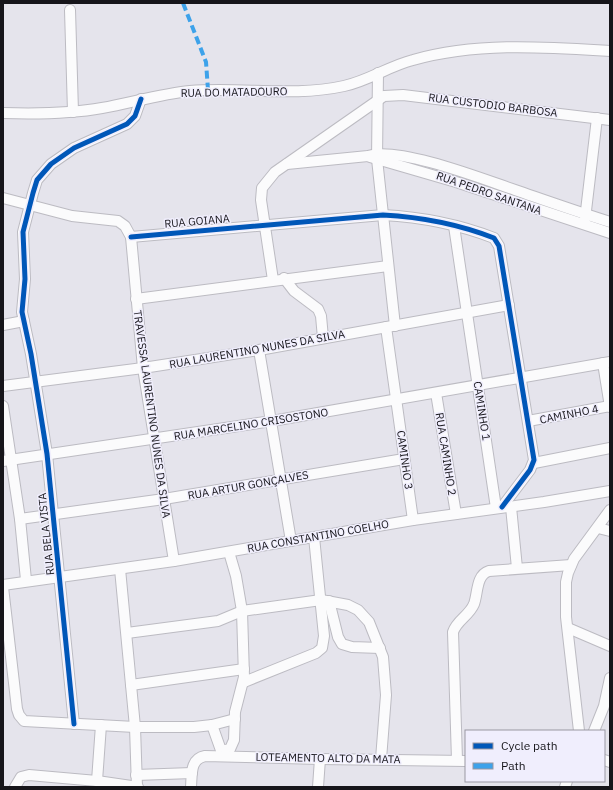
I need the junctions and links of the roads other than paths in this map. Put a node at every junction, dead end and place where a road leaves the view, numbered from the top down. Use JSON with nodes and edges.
{"nodes":[{"id":1,"x":70,"y":10,"type":"dead end"},
{"id":2,"x":610,"y":50,"type":"edge"},
{"id":3,"x":378,"y":73,"type":"junction"},
{"id":4,"x":141,"y":99,"type":"junction"},
{"id":5,"x":377,"y":100,"type":"junction"},
{"id":6,"x":73,"y":112,"type":"junction"},
{"id":7,"x":3,"y":113,"type":"edge"},
{"id":8,"x":597,"y":118,"type":"junction"},
{"id":9,"x":610,"y":120,"type":"edge"},
{"id":10,"x":374,"y":156,"type":"junction"},
{"id":11,"x":285,"y":164,"type":"junction"},
{"id":12,"x":3,"y":198,"type":"edge"},
{"id":13,"x":29,"y":205,"type":"junction"},
{"id":14,"x":586,"y":214,"type":"junction"},
{"id":15,"x":383,"y":215,"type":"junction"},
{"id":16,"x":610,"y":222,"type":"edge"},
{"id":17,"x":265,"y":225,"type":"junction"},
{"id":18,"x":584,"y":225,"type":"junction"},
{"id":19,"x":454,"y":226,"type":"junction"},
{"id":20,"x":610,"y":233,"type":"edge"},
{"id":21,"x":131,"y":237,"type":"junction"},
{"id":22,"x":388,"y":266,"type":"junction"},
{"id":23,"x":278,"y":279,"type":"junction"},
{"id":24,"x":136,"y":299,"type":"junction"},
{"id":25,"x":509,"y":305,"type":"junction"},
{"id":26,"x":467,"y":314,"type":"junction"},
{"id":27,"x":24,"y":321,"type":"junction"},
{"id":28,"x":3,"y":325,"type":"edge"},
{"id":29,"x":391,"y":327,"type":"junction"},
{"id":30,"x":323,"y":338,"type":"junction"},
{"id":31,"x":260,"y":350,"type":"junction"},
{"id":32,"x":607,"y":363,"type":"edge"},
{"id":33,"x":143,"y":368,"type":"junction"},
{"id":34,"x":520,"y":378,"type":"junction"},
{"id":35,"x":36,"y":382,"type":"junction"},
{"id":36,"x":478,"y":385,"type":"junction"},
{"id":37,"x":3,"y":386,"type":"edge"},
{"id":38,"x":436,"y":393,"type":"junction"},
{"id":39,"x":397,"y":400,"type":"junction"},
{"id":40,"x":3,"y":406,"type":"edge"},
{"id":41,"x":610,"y":406,"type":"edge"},
{"id":42,"x":272,"y":421,"type":"junction"},
{"id":43,"x":528,"y":421,"type":"junction"},
{"id":44,"x":154,"y":439,"type":"junction"},
{"id":45,"x":610,"y":448,"type":"edge"},
{"id":46,"x":47,"y":454,"type":"junction"},
{"id":47,"x":404,"y":459,"type":"junction"},
{"id":48,"x":7,"y":460,"type":"edge"},
{"id":49,"x":534,"y":463,"type":"junction"},
{"id":50,"x":281,"y":479,"type":"junction"},
{"id":51,"x":610,"y":491,"type":"edge"},
{"id":52,"x":164,"y":499,"type":"junction"},
{"id":53,"x":503,"y":507,"type":"junction"},
{"id":54,"x":610,"y":510,"type":"edge"},
{"id":55,"x":55,"y":514,"type":"junction"},
{"id":56,"x":456,"y":514,"type":"junction"},
{"id":57,"x":20,"y":519,"type":"junction"},
{"id":58,"x":413,"y":520,"type":"junction"},
{"id":59,"x":598,"y":528,"type":"junction"},
{"id":60,"x":610,"y":531,"type":"edge"},
{"id":61,"x":314,"y":537,"type":"junction"},
{"id":62,"x":291,"y":541,"type":"junction"},
{"id":63,"x":229,"y":552,"type":"junction"},
{"id":64,"x":174,"y":561,"type":"junction"},
{"id":65,"x":571,"y":565,"type":"junction"},
{"id":66,"x":517,"y":568,"type":"junction"},
{"id":67,"x":120,"y":569,"type":"junction"},
{"id":68,"x":61,"y":576,"type":"junction"},
{"id":69,"x":26,"y":580,"type":"junction"},
{"id":70,"x":3,"y":586,"type":"edge"},
{"id":71,"x":325,"y":601,"type":"junction"},
{"id":72,"x":242,"y":611,"type":"junction"},
{"id":73,"x":568,"y":628,"type":"junction"},
{"id":74,"x":127,"y":633,"type":"junction"},
{"id":75,"x":610,"y":646,"type":"edge"},
{"id":76,"x":380,"y":648,"type":"junction"},
{"id":77,"x":244,"y":669,"type":"junction"},
{"id":78,"x":610,"y":678,"type":"edge"},
{"id":79,"x":244,"y":682,"type":"junction"},
{"id":80,"x":131,"y":685,"type":"junction"},
{"id":81,"x":235,"y":719,"type":"junction"},
{"id":82,"x":74,"y":724,"type":"junction"},
{"id":83,"x":101,"y":725,"type":"junction"},
{"id":84,"x":212,"y":725,"type":"junction"},
{"id":85,"x":135,"y":727,"type":"junction"},
{"id":86,"x":579,"y":730,"type":"edge"},
{"id":87,"x":594,"y":730,"type":"edge"},
{"id":88,"x":222,"y":753,"type":"junction"},
{"id":89,"x":381,"y":758,"type":"junction"},
{"id":90,"x":320,"y":759,"type":"junction"},
{"id":91,"x":461,"y":760,"type":"edge"},
{"id":92,"x":192,"y":773,"type":"junction"},
{"id":93,"x":136,"y":775,"type":"junction"},
{"id":94,"x":97,"y":781,"type":"junction"},
{"id":95,"x":15,"y":787,"type":"edge"},
{"id":96,"x":137,"y":787,"type":"edge"},
{"id":97,"x":191,"y":787,"type":"edge"},
{"id":98,"x":318,"y":787,"type":"edge"}],
"edges":[{"from":1,"to":6,"type":"street"},
{"from":2,"to":3,"type":"street","name":"RUA DO MATADOURO"},
{"from":3,"to":4,"type":"street","name":"RUA DO MATADOURO"},
{"from":3,"to":5,"type":"street","name":"CAMINHO 3"},
{"from":4,"to":6,"type":"street","name":"RUA DO MATADOURO"},
{"from":4,"to":13,"type":"street","name":"RUA BELA VISTA"},
{"from":5,"to":8,"type":"street","name":"RUA CUSTODIO BARBOSA"},
{"from":5,"to":10,"type":"street","name":"CAMINHO 3"},
{"from":5,"to":11,"type":"street"},
{"from":6,"to":7,"type":"street","name":"RUA DO MATADOURO"},
{"from":8,"to":9,"type":"street","name":"RUA CUSTODIO BARBOSA"},
{"from":8,"to":14,"type":"street"},
{"from":10,"to":11,"type":"street","name":"RUA PEDRO SANTANA"},
{"from":10,"to":14,"type":"street","name":"RUA PEDRO SANTANA"},
{"from":10,"to":15,"type":"street","name":"CAMINHO 3"},
{"from":10,"to":18,"type":"street","name":"RUA PEDRO SANTANA"},
{"from":11,"to":17,"type":"street"},
{"from":12,"to":13,"type":"street"},
{"from":13,"to":21,"type":"street"},
{"from":13,"to":27,"type":"street","name":"RUA BELA VISTA"},
{"from":14,"to":16,"type":"street","name":"RUA PEDRO SANTANA"},
{"from":14,"to":18,"type":"street"},
{"from":15,"to":17,"type":"street","name":"RUA GOIANA"},
{"from":15,"to":19,"type":"street","name":"RUA GOIANA"},
{"from":15,"to":22,"type":"street","name":"CAMINHO 3"},
{"from":17,"to":21,"type":"street","name":"RUA GOIANA"},
{"from":17,"to":23,"type":"street"},
{"from":18,"to":20,"type":"street","name":"RUA PEDRO SANTANA"},
{"from":19,"to":25,"type":"street","name":"RUA GOIANA"},
{"from":19,"to":26,"type":"street","name":"CAMINHO 1"},
{"from":21,"to":24,"type":"street","name":"TRAVESSA LAURENTINO NUNES DA SILVA"},
{"from":22,"to":23,"type":"street"},
{"from":22,"to":29,"type":"street","name":"CAMINHO 3"},
{"from":23,"to":24,"type":"street"},
{"from":23,"to":30,"type":"street"},
{"from":24,"to":33,"type":"street","name":"TRAVESSA LAURENTINO NUNES DA SILVA"},
{"from":25,"to":26,"type":"street","name":"RUA LAURENTINO NUNES DA SILVA"},
{"from":25,"to":34,"type":"street"},
{"from":26,"to":29,"type":"street","name":"RUA LAURENTINO NUNES DA SILVA"},
{"from":26,"to":36,"type":"street","name":"CAMINHO 1"},
{"from":27,"to":28,"type":"street"},
{"from":27,"to":35,"type":"street","name":"RUA BELA VISTA"},
{"from":29,"to":30,"type":"street","name":"RUA LAURENTINO NUNES DA SILVA"},
{"from":29,"to":39,"type":"street","name":"CAMINHO 3"},
{"from":30,"to":31,"type":"street","name":"RUA LAURENTINO NUNES DA SILVA"},
{"from":31,"to":33,"type":"street","name":"RUA LAURENTINO NUNES DA SILVA"},
{"from":31,"to":42,"type":"street"},
{"from":32,"to":34,"type":"street","name":"RUA MARCELINO CRISOSTONO"},
{"from":32,"to":41,"type":"street"},
{"from":33,"to":35,"type":"street","name":"RUA LAURENTINO NUNES DA SILVA"},
{"from":33,"to":44,"type":"street","name":"TRAVESSA LAURENTINO NUNES DA SILVA"},
{"from":34,"to":36,"type":"street","name":"RUA MARCELINO CRISOSTONO"},
{"from":34,"to":43,"type":"street"},
{"from":35,"to":37,"type":"street","name":"RUA LAURENTINO NUNES DA SILVA"},
{"from":35,"to":46,"type":"street","name":"RUA BELA VISTA"},
{"from":36,"to":38,"type":"street","name":"RUA MARCELINO CRISOSTONO"},
{"from":36,"to":53,"type":"street","name":"CAMINHO 1"},
{"from":38,"to":39,"type":"street","name":"RUA MARCELINO CRISOSTONO"},
{"from":38,"to":56,"type":"street","name":"RUA CAMINHO 2"},
{"from":39,"to":42,"type":"street","name":"RUA MARCELINO CRISOSTONO"},
{"from":39,"to":47,"type":"street","name":"CAMINHO 3"},
{"from":40,"to":48,"type":"street"},
{"from":41,"to":43,"type":"street","name":"CAMINHO 4"},
{"from":42,"to":44,"type":"street","name":"RUA MARCELINO CRISOSTONO"},
{"from":42,"to":50,"type":"street"},
{"from":43,"to":49,"type":"street"},
{"from":44,"to":46,"type":"street","name":"RUA MARCELINO CRISOSTONO"},
{"from":44,"to":52,"type":"street","name":"TRAVESSA LAURENTINO NUNES DA SILVA"},
{"from":45,"to":49,"type":"street"},
{"from":46,"to":48,"type":"street","name":"RUA MARCELINO CRISOSTONO"},
{"from":46,"to":55,"type":"street","name":"RUA BELA VISTA"},
{"from":47,"to":50,"type":"street","name":"RUA ARTUR GONÇALVES"},
{"from":47,"to":58,"type":"street","name":"CAMINHO 3"},
{"from":48,"to":57,"type":"street"},
{"from":49,"to":53,"type":"street"},
{"from":50,"to":52,"type":"street","name":"RUA ARTUR GONÇALVES"},
{"from":50,"to":62,"type":"street"},
{"from":51,"to":53,"type":"street","name":"RUA CONSTANTINO COELHO"},
{"from":52,"to":55,"type":"street","name":"RUA ARTUR GONÇALVES"},
{"from":52,"to":64,"type":"street","name":"TRAVESSA LAURENTINO NUNES DA SILVA"},
{"from":53,"to":56,"type":"street","name":"RUA CONSTANTINO COELHO"},
{"from":53,"to":66,"type":"street","name":"CAMINHO 1"},
{"from":54,"to":59,"type":"street"},
{"from":55,"to":57,"type":"street","name":"RUA ARTUR GONÇALVES"},
{"from":55,"to":68,"type":"street","name":"RUA BELA VISTA"},
{"from":56,"to":58,"type":"street","name":"RUA CONSTANTINO COELHO"},
{"from":57,"to":69,"type":"street"},
{"from":58,"to":61,"type":"street","name":"RUA CONSTANTINO COELHO"},
{"from":59,"to":60,"type":"street"},
{"from":59,"to":65,"type":"street"},
{"from":61,"to":62,"type":"street","name":"RUA CONSTANTINO COELHO"},
{"from":61,"to":71,"type":"street"},
{"from":62,"to":63,"type":"street","name":"RUA CONSTANTINO COELHO"},
{"from":63,"to":64,"type":"street","name":"RUA CONSTANTINO COELHO"},
{"from":63,"to":72,"type":"street"},
{"from":64,"to":67,"type":"street","name":"RUA CONSTANTINO COELHO"},
{"from":65,"to":66,"type":"street"},
{"from":65,"to":73,"type":"street"},
{"from":66,"to":91,"type":"street"},
{"from":67,"to":68,"type":"street","name":"RUA CONSTANTINO COELHO"},
{"from":67,"to":74,"type":"street"},
{"from":68,"to":69,"type":"street","name":"RUA CONSTANTINO COELHO"},
{"from":68,"to":82,"type":"street","name":"RUA BELA VISTA"},
{"from":69,"to":70,"type":"street","name":"RUA CONSTANTINO COELHO"},
{"from":70,"to":82,"type":"street"},
{"from":71,"to":72,"type":"street"},
{"from":71,"to":76,"type":"street"},
{"from":71,"to":76,"type":"street"},
{"from":71,"to":79,"type":"street"},
{"from":72,"to":74,"type":"street"},
{"from":72,"to":77,"type":"street"},
{"from":73,"to":75,"type":"street"},
{"from":73,"to":86,"type":"street"},
{"from":74,"to":80,"type":"street"},
{"from":76,"to":89,"type":"street"},
{"from":77,"to":79,"type":"street"},
{"from":77,"to":80,"type":"street"},
{"from":78,"to":87,"type":"street"},
{"from":79,"to":81,"type":"street"},
{"from":80,"to":85,"type":"street"},
{"from":81,"to":84,"type":"street"},
{"from":81,"to":88,"type":"street"},
{"from":82,"to":83,"type":"street"},
{"from":83,"to":85,"type":"street"},
{"from":83,"to":94,"type":"street"},
{"from":84,"to":85,"type":"street"},
{"from":84,"to":88,"type":"street"},
{"from":85,"to":93,"type":"street"},
{"from":88,"to":90,"type":"street","name":"LOTEAMENTO ALTO DA MATA"},
{"from":88,"to":92,"type":"street","name":"LOTEAMENTO ALTO DA MATA"},
{"from":89,"to":90,"type":"street","name":"LOTEAMENTO ALTO DA MATA"},
{"from":89,"to":91,"type":"street","name":"LOTEAMENTO ALTO DA MATA"},
{"from":90,"to":98,"type":"street"},
{"from":92,"to":93,"type":"street"},
{"from":92,"to":97,"type":"street"},
{"from":93,"to":96,"type":"street"},
{"from":94,"to":95,"type":"street"},
{"from":94,"to":96,"type":"street"}]}
